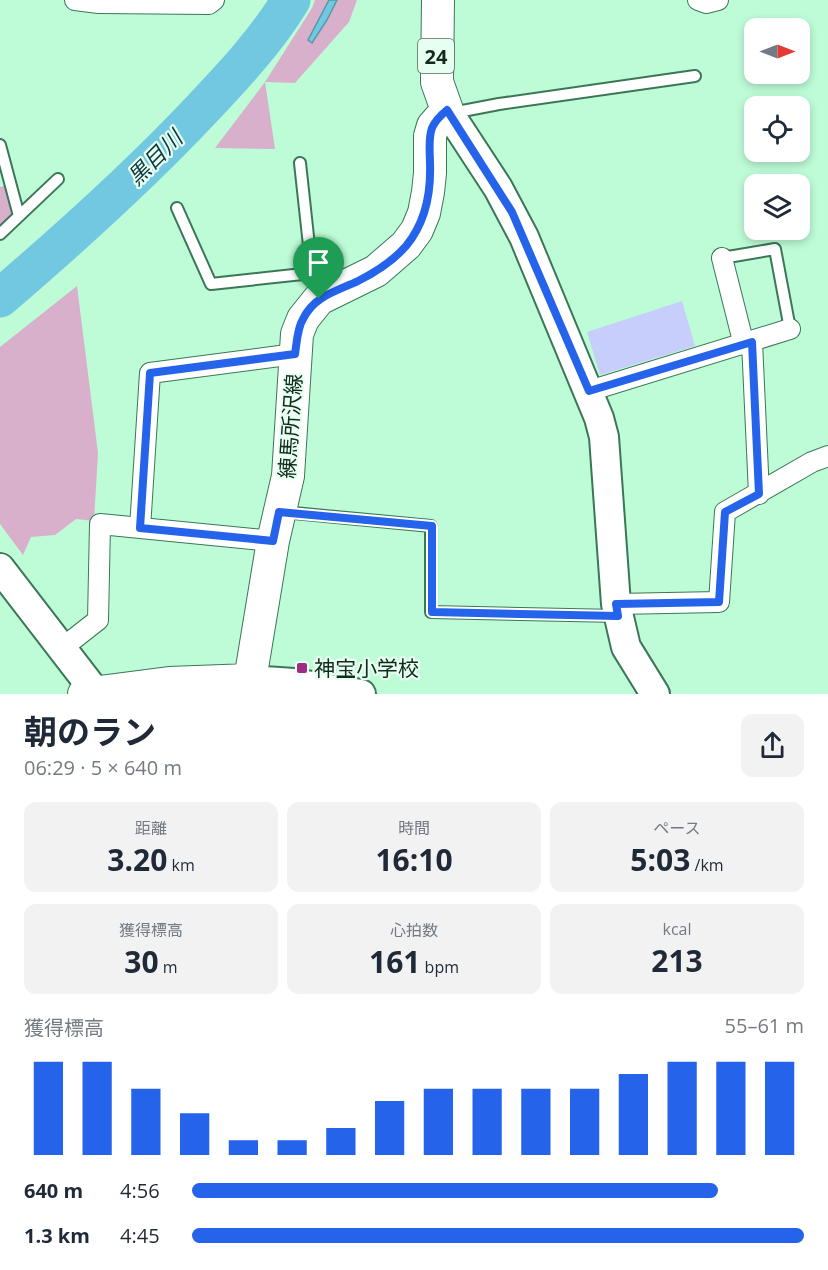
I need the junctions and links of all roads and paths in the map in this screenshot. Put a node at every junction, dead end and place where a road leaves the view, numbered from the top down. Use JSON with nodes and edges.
{"nodes":[{"id":1,"x":75,"y":0,"type":"edge"},
{"id":2,"x":214,"y":0,"type":"edge"},
{"id":3,"x":438,"y":0,"type":"edge"},
{"id":4,"x":698,"y":0,"type":"edge"},
{"id":5,"x":718,"y":0,"type":"edge"},
{"id":6,"x":695,"y":76,"type":"dead end"},
{"id":7,"x":448,"y":112,"type":"junction"},
{"id":8,"x":0,"y":145,"type":"edge"},
{"id":9,"x":300,"y":163,"type":"dead end"},
{"id":10,"x":58,"y":179,"type":"dead end"},
{"id":11,"x":177,"y":208,"type":"dead end"},
{"id":12,"x":19,"y":216,"type":"junction"},
{"id":13,"x":0,"y":234,"type":"edge"},
{"id":14,"x":722,"y":258,"type":"joint"},
{"id":15,"x":315,"y":286,"type":"junction"},
{"id":16,"x":790,"y":329,"type":"joint"},
{"id":17,"x":748,"y":343,"type":"junction"},
{"id":18,"x":295,"y":354,"type":"junction"},
{"id":19,"x":589,"y":391,"type":"junction"},
{"id":20,"x":828,"y":456,"type":"edge"},
{"id":21,"x":759,"y":494,"type":"junction"},
{"id":22,"x":276,"y":526,"type":"junction"},
{"id":23,"x":140,"y":528,"type":"junction"},
{"id":24,"x":0,"y":568,"type":"edge"},
{"id":25,"x":617,"y":610,"type":"junction"},
{"id":26,"x":61,"y":649,"type":"junction"},
{"id":27,"x":250,"y":680,"type":"junction"},
{"id":28,"x":294,"y":689,"type":"edge"},
{"id":29,"x":92,"y":693,"type":"edge"},
{"id":30,"x":361,"y":694,"type":"edge"},
{"id":31,"x":654,"y":694,"type":"edge"}],
"edges":[{"from":1,"to":2,"type":"street"},
{"from":3,"to":7,"type":"main road","number":"24"},
{"from":4,"to":5,"type":"street"},
{"from":6,"to":7,"type":"lane"},
{"from":7,"to":15,"type":"main road","name":"練馬所沢線"},
{"from":7,"to":19,"type":"street"},
{"from":8,"to":12,"type":"lane"},
{"from":9,"to":15,"type":"lane"},
{"from":10,"to":12,"type":"lane"},
{"from":11,"to":15,"type":"lane"},
{"from":12,"to":13,"type":"lane"},
{"from":14,"to":16,"type":"lane"},
{"from":14,"to":17,"type":"street"},
{"from":15,"to":18,"type":"main road","name":"練馬所沢線"},
{"from":16,"to":17,"type":"street"},
{"from":17,"to":19,"type":"street"},
{"from":17,"to":21,"type":"street"},
{"from":18,"to":22,"type":"main road","name":"練馬所沢線"},
{"from":18,"to":23,"type":"street"},
{"from":19,"to":25,"type":"street"},
{"from":20,"to":21,"type":"street"},
{"from":21,"to":25,"type":"street"},
{"from":22,"to":23,"type":"street"},
{"from":22,"to":25,"type":"lane"},
{"from":22,"to":27,"type":"main road","name":"練馬所沢線"},
{"from":23,"to":26,"type":"street"},
{"from":24,"to":26,"type":"street"},
{"from":25,"to":31,"type":"street"},
{"from":26,"to":29,"type":"street"},
{"from":27,"to":28,"type":"street"},
{"from":27,"to":29,"type":"main road"},
{"from":28,"to":30,"type":"street"}]}
